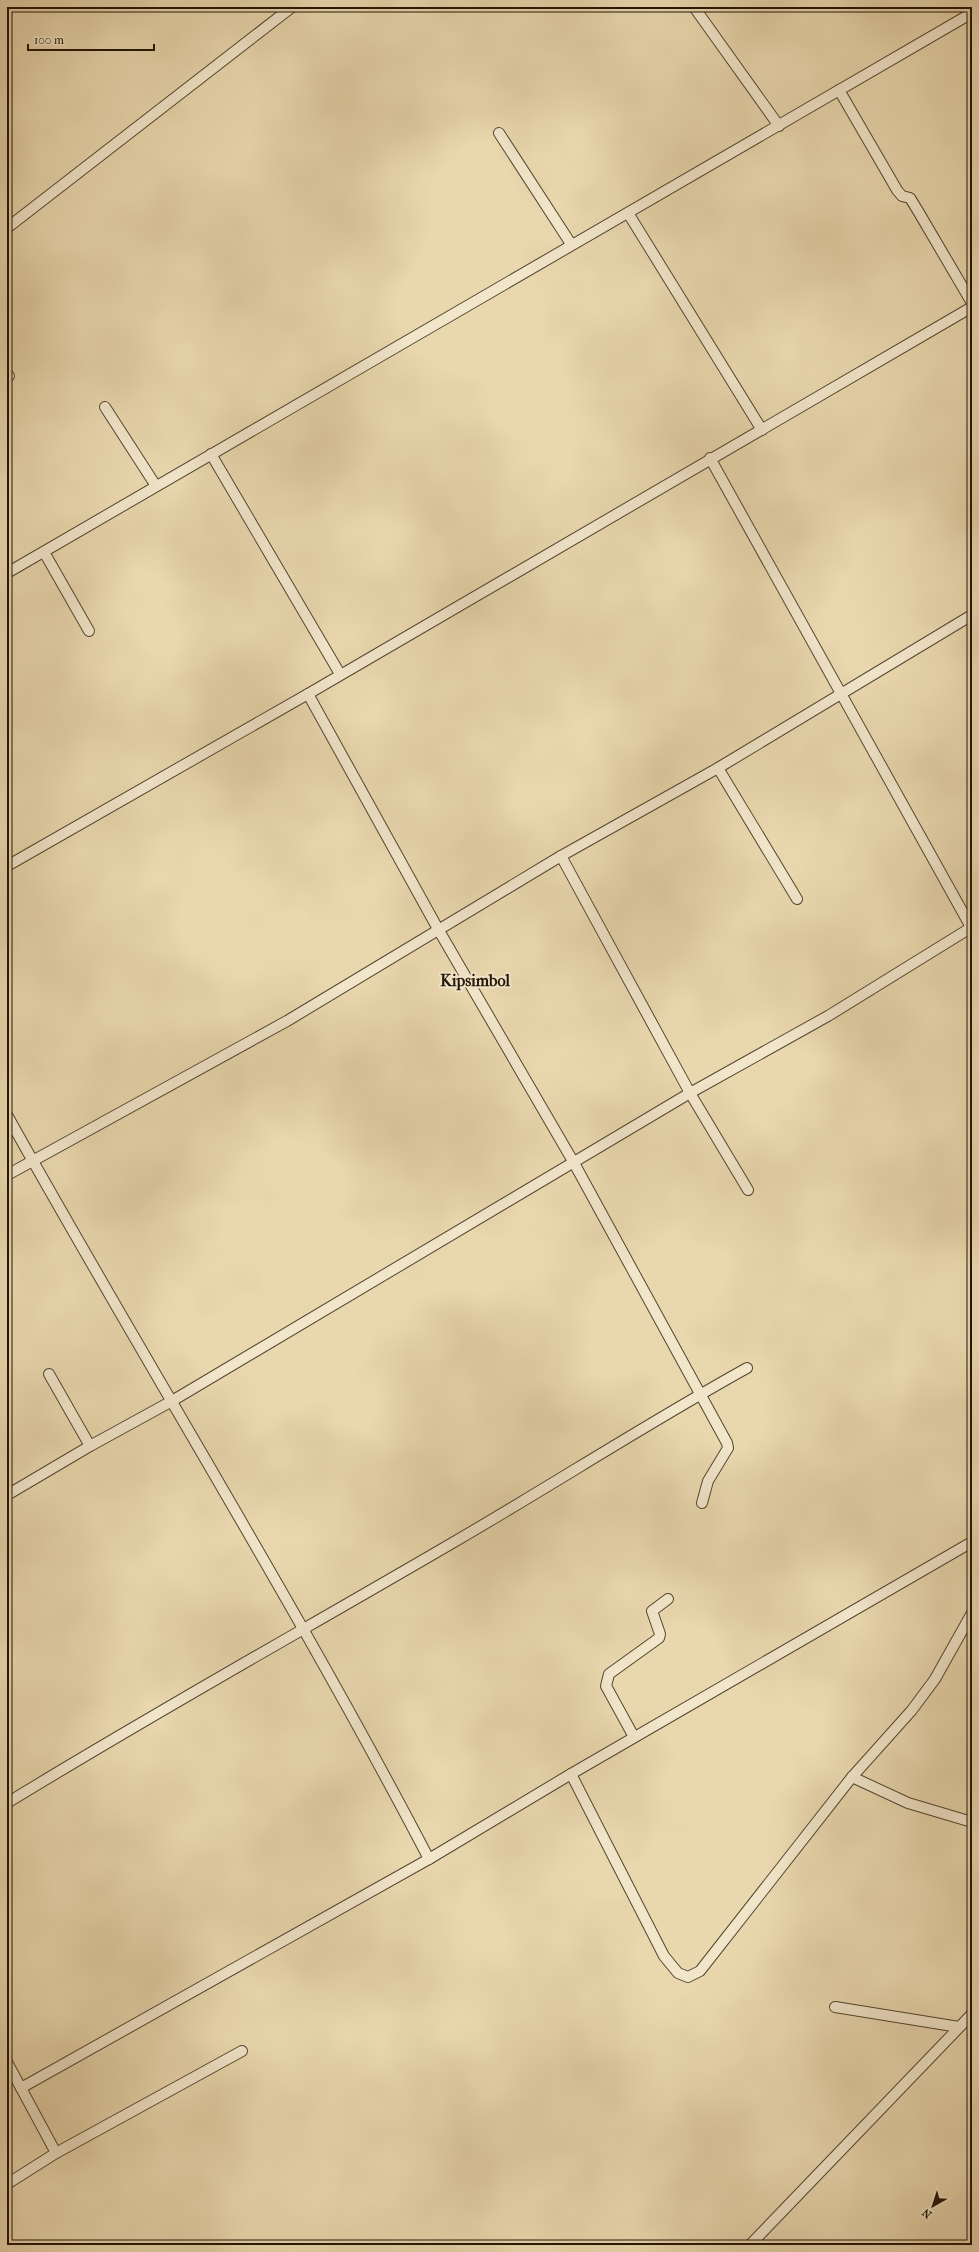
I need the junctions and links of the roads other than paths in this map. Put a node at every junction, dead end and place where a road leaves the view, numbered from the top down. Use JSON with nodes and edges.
{"nodes":[{"id":1,"x":292,"y":7,"type":"edge"},
{"id":2,"x":694,"y":7,"type":"edge"},
{"id":3,"x":972,"y":13,"type":"edge"},
{"id":4,"x":839,"y":90,"type":"junction"},
{"id":5,"x":779,"y":126,"type":"junction"},
{"id":6,"x":499,"y":133,"type":"dead end"},
{"id":7,"x":628,"y":213,"type":"junction"},
{"id":8,"x":7,"y":228,"type":"edge"},
{"id":9,"x":571,"y":244,"type":"junction"},
{"id":10,"x":972,"y":303,"type":"edge"},
{"id":11,"x":972,"y":308,"type":"edge"},
{"id":12,"x":105,"y":407,"type":"dead end"},
{"id":13,"x":762,"y":430,"type":"junction"},
{"id":14,"x":211,"y":454,"type":"junction"},
{"id":15,"x":710,"y":458,"type":"junction"},
{"id":16,"x":156,"y":486,"type":"junction"},
{"id":17,"x":44,"y":552,"type":"junction"},
{"id":18,"x":7,"y":573,"type":"edge"},
{"id":19,"x":972,"y":615,"type":"edge"},
{"id":20,"x":89,"y":631,"type":"dead end"},
{"id":21,"x":340,"y":674,"type":"junction"},
{"id":22,"x":308,"y":694,"type":"junction"},
{"id":23,"x":840,"y":694,"type":"junction"},
{"id":24,"x":718,"y":768,"type":"junction"},
{"id":25,"x":561,"y":856,"type":"junction"},
{"id":26,"x":7,"y":866,"type":"edge"},
{"id":27,"x":797,"y":900,"type":"dead end"},
{"id":28,"x":972,"y":928,"type":"edge"},
{"id":29,"x":438,"y":929,"type":"junction"},
{"id":30,"x":690,"y":1093,"type":"junction"},
{"id":31,"x":7,"y":1115,"type":"edge"},
{"id":32,"x":32,"y":1160,"type":"junction"},
{"id":33,"x":574,"y":1163,"type":"junction"},
{"id":34,"x":7,"y":1175,"type":"edge"},
{"id":35,"x":748,"y":1190,"type":"dead end"},
{"id":36,"x":747,"y":1368,"type":"dead end"},
{"id":37,"x":49,"y":1374,"type":"dead end"},
{"id":38,"x":701,"y":1394,"type":"junction"},
{"id":39,"x":172,"y":1401,"type":"junction"},
{"id":40,"x":90,"y":1446,"type":"junction"},
{"id":41,"x":7,"y":1495,"type":"edge"},
{"id":42,"x":702,"y":1503,"type":"dead end"},
{"id":43,"x":972,"y":1542,"type":"edge"},
{"id":44,"x":668,"y":1599,"type":"dead end"},
{"id":45,"x":972,"y":1613,"type":"edge"},
{"id":46,"x":303,"y":1628,"type":"junction"},
{"id":47,"x":634,"y":1737,"type":"junction"},
{"id":48,"x":571,"y":1774,"type":"junction"},
{"id":49,"x":852,"y":1777,"type":"junction"},
{"id":50,"x":7,"y":1803,"type":"edge"},
{"id":51,"x":972,"y":1822,"type":"edge"},
{"id":52,"x":429,"y":1858,"type":"junction"},
{"id":53,"x":835,"y":2007,"type":"dead end"},
{"id":54,"x":972,"y":2014,"type":"edge"},
{"id":55,"x":959,"y":2027,"type":"junction"},
{"id":56,"x":242,"y":2051,"type":"dead end"},
{"id":57,"x":7,"y":2062,"type":"edge"},
{"id":58,"x":21,"y":2088,"type":"junction"},
{"id":59,"x":56,"y":2153,"type":"junction"},
{"id":60,"x":7,"y":2184,"type":"edge"},
{"id":61,"x":750,"y":2245,"type":"edge"}],
"edges":[{"from":1,"to":8,"type":"street"},
{"from":2,"to":5,"type":"street"},
{"from":3,"to":4,"type":"street"},
{"from":4,"to":5,"type":"street"},
{"from":4,"to":10,"type":"street"},
{"from":5,"to":7,"type":"street"},
{"from":6,"to":9,"type":"street"},
{"from":7,"to":9,"type":"street"},
{"from":7,"to":13,"type":"street"},
{"from":9,"to":14,"type":"street"},
{"from":11,"to":13,"type":"street"},
{"from":12,"to":16,"type":"street"},
{"from":13,"to":15,"type":"street"},
{"from":14,"to":16,"type":"street"},
{"from":14,"to":21,"type":"street"},
{"from":15,"to":21,"type":"street"},
{"from":15,"to":23,"type":"street"},
{"from":16,"to":17,"type":"street"},
{"from":17,"to":18,"type":"street"},
{"from":17,"to":20,"type":"street"},
{"from":19,"to":23,"type":"street"},
{"from":21,"to":22,"type":"street"},
{"from":22,"to":26,"type":"street"},
{"from":22,"to":29,"type":"street"},
{"from":23,"to":24,"type":"street"},
{"from":23,"to":28,"type":"street"},
{"from":24,"to":25,"type":"street"},
{"from":24,"to":27,"type":"street"},
{"from":25,"to":29,"type":"street"},
{"from":25,"to":30,"type":"street"},
{"from":28,"to":30,"type":"street"},
{"from":29,"to":32,"type":"street"},
{"from":29,"to":33,"type":"street"},
{"from":30,"to":33,"type":"street"},
{"from":30,"to":35,"type":"street"},
{"from":31,"to":32,"type":"street"},
{"from":32,"to":34,"type":"street"},
{"from":32,"to":39,"type":"street"},
{"from":33,"to":38,"type":"street"},
{"from":33,"to":39,"type":"street"},
{"from":36,"to":38,"type":"street"},
{"from":37,"to":40,"type":"street"},
{"from":38,"to":42,"type":"street"},
{"from":38,"to":46,"type":"street"},
{"from":39,"to":40,"type":"street"},
{"from":39,"to":46,"type":"street"},
{"from":40,"to":41,"type":"street"},
{"from":43,"to":47,"type":"street"},
{"from":44,"to":47,"type":"street"},
{"from":45,"to":49,"type":"street"},
{"from":46,"to":50,"type":"street"},
{"from":46,"to":52,"type":"street"},
{"from":47,"to":48,"type":"street"},
{"from":48,"to":49,"type":"street"},
{"from":48,"to":52,"type":"street"},
{"from":49,"to":51,"type":"street"},
{"from":52,"to":58,"type":"street"},
{"from":53,"to":55,"type":"street"},
{"from":54,"to":55,"type":"street"},
{"from":55,"to":61,"type":"street"},
{"from":56,"to":59,"type":"street"},
{"from":57,"to":58,"type":"street"},
{"from":58,"to":59,"type":"street"},
{"from":59,"to":60,"type":"street"}]}
